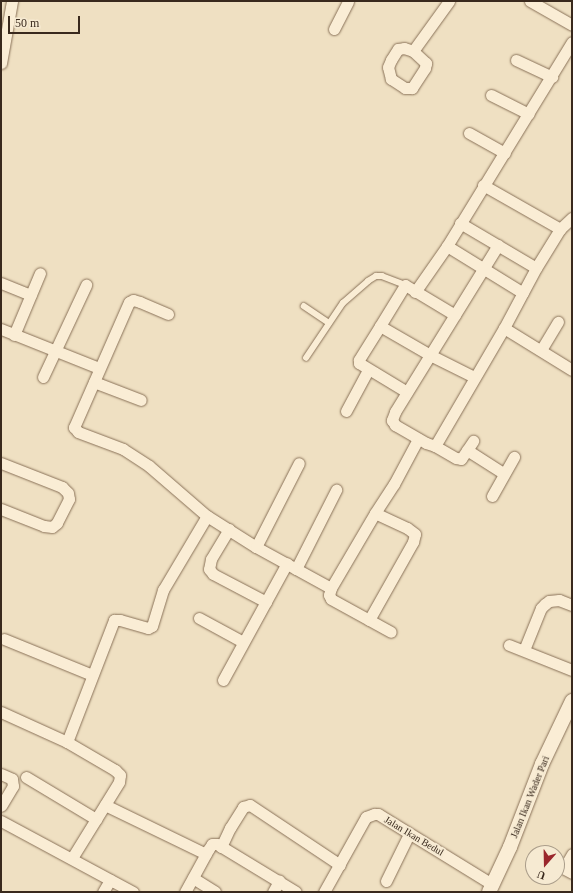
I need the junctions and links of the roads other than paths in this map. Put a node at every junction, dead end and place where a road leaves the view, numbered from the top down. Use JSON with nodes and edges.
{"nodes":[{"id":1,"x":12,"y":1,"type":"edge"},
{"id":2,"x":348,"y":1,"type":"edge"},
{"id":3,"x":449,"y":1,"type":"edge"},
{"id":4,"x":530,"y":1,"type":"edge"},
{"id":5,"x":572,"y":25,"type":"edge"},
{"id":6,"x":334,"y":29,"type":"dead end"},
{"id":7,"x":572,"y":42,"type":"edge"},
{"id":8,"x":413,"y":51,"type":"dead end"},
{"id":9,"x":516,"y":60,"type":"dead end"},
{"id":10,"x":1,"y":63,"type":"edge"},
{"id":11,"x":552,"y":77,"type":"junction"},
{"id":12,"x":491,"y":95,"type":"dead end"},
{"id":13,"x":529,"y":114,"type":"junction"},
{"id":14,"x":469,"y":132,"type":"dead end"},
{"id":15,"x":505,"y":154,"type":"junction"},
{"id":16,"x":483,"y":185,"type":"junction"},
{"id":17,"x":572,"y":218,"type":"edge"},
{"id":18,"x":460,"y":223,"type":"junction"},
{"id":19,"x":560,"y":229,"type":"junction"},
{"id":20,"x":498,"y":245,"type":"junction"},
{"id":21,"x":447,"y":246,"type":"junction"},
{"id":22,"x":536,"y":268,"type":"junction"},
{"id":23,"x":484,"y":269,"type":"junction"},
{"id":24,"x":40,"y":273,"type":"dead end"},
{"id":25,"x":1,"y":283,"type":"edge"},
{"id":26,"x":86,"y":285,"type":"dead end"},
{"id":27,"x":405,"y":285,"type":"junction"},
{"id":28,"x":415,"y":292,"type":"junction"},
{"id":29,"x":522,"y":293,"type":"junction"},
{"id":30,"x":31,"y":296,"type":"junction"},
{"id":31,"x":304,"y":306,"type":"dead end"},
{"id":32,"x":168,"y":314,"type":"dead end"},
{"id":33,"x":455,"y":315,"type":"junction"},
{"id":34,"x":558,"y":322,"type":"dead end"},
{"id":35,"x":329,"y":323,"type":"junction"},
{"id":36,"x":380,"y":326,"type":"junction"},
{"id":37,"x":504,"y":328,"type":"junction"},
{"id":38,"x":1,"y":330,"type":"edge"},
{"id":39,"x":14,"y":335,"type":"junction"},
{"id":40,"x":55,"y":350,"type":"junction"},
{"id":41,"x":541,"y":350,"type":"junction"},
{"id":42,"x":430,"y":355,"type":"junction"},
{"id":43,"x":306,"y":358,"type":"dead end"},
{"id":44,"x":99,"y":368,"type":"junction"},
{"id":45,"x":368,"y":370,"type":"junction"},
{"id":46,"x":572,"y":370,"type":"edge"},
{"id":47,"x":44,"y":377,"type":"dead end"},
{"id":48,"x":474,"y":377,"type":"junction"},
{"id":49,"x":94,"y":382,"type":"junction"},
{"id":50,"x":407,"y":392,"type":"junction"},
{"id":51,"x":141,"y":400,"type":"dead end"},
{"id":52,"x":346,"y":411,"type":"dead end"},
{"id":53,"x":418,"y":439,"type":"junction"},
{"id":54,"x":473,"y":441,"type":"dead end"},
{"id":55,"x":435,"y":446,"type":"junction"},
{"id":56,"x":467,"y":450,"type":"junction"},
{"id":57,"x":514,"y":457,"type":"dead end"},
{"id":58,"x":1,"y":463,"type":"edge"},
{"id":59,"x":299,"y":463,"type":"dead end"},
{"id":60,"x":503,"y":473,"type":"junction"},
{"id":61,"x":336,"y":490,"type":"dead end"},
{"id":62,"x":492,"y":496,"type":"dead end"},
{"id":63,"x":1,"y":509,"type":"edge"},
{"id":64,"x":375,"y":513,"type":"junction"},
{"id":65,"x":207,"y":516,"type":"junction"},
{"id":66,"x":229,"y":529,"type":"junction"},
{"id":67,"x":256,"y":546,"type":"junction"},
{"id":68,"x":292,"y":566,"type":"junction"},
{"id":69,"x":332,"y":588,"type":"junction"},
{"id":70,"x":266,"y":602,"type":"junction"},
{"id":71,"x":572,"y":605,"type":"edge"},
{"id":72,"x":199,"y":618,"type":"dead end"},
{"id":73,"x":369,"y":620,"type":"junction"},
{"id":74,"x":391,"y":632,"type":"dead end"},
{"id":75,"x":4,"y":639,"type":"dead end"},
{"id":76,"x":243,"y":642,"type":"junction"},
{"id":77,"x":509,"y":645,"type":"dead end"},
{"id":78,"x":524,"y":650,"type":"junction"},
{"id":79,"x":572,"y":670,"type":"edge"},
{"id":80,"x":92,"y":675,"type":"junction"},
{"id":81,"x":223,"y":680,"type":"dead end"},
{"id":82,"x":572,"y":701,"type":"edge"},
{"id":83,"x":1,"y":712,"type":"edge"},
{"id":84,"x":67,"y":742,"type":"junction"},
{"id":85,"x":1,"y":774,"type":"edge"},
{"id":86,"x":26,"y":777,"type":"dead end"},
{"id":87,"x":105,"y":805,"type":"junction"},
{"id":88,"x":1,"y":806,"type":"edge"},
{"id":89,"x":96,"y":819,"type":"junction"},
{"id":90,"x":1,"y":821,"type":"edge"},
{"id":91,"x":409,"y":834,"type":"junction"},
{"id":92,"x":221,"y":847,"type":"junction"},
{"id":93,"x":206,"y":854,"type":"junction"},
{"id":94,"x":572,"y":854,"type":"edge"},
{"id":95,"x":72,"y":858,"type":"junction"},
{"id":96,"x":340,"y":865,"type":"junction"},
{"id":97,"x":565,"y":867,"type":"edge"},
{"id":98,"x":193,"y":878,"type":"junction"},
{"id":99,"x":110,"y":880,"type":"junction"},
{"id":100,"x":279,"y":881,"type":"junction"},
{"id":101,"x":386,"y":881,"type":"dead end"},
{"id":102,"x":490,"y":888,"type":"edge"},
{"id":103,"x":103,"y":892,"type":"edge"},
{"id":104,"x":133,"y":892,"type":"edge"},
{"id":105,"x":185,"y":892,"type":"edge"},
{"id":106,"x":215,"y":892,"type":"edge"},
{"id":107,"x":272,"y":892,"type":"edge"},
{"id":108,"x":296,"y":892,"type":"edge"},
{"id":109,"x":324,"y":892,"type":"edge"}],
"edges":[{"from":1,"to":10,"type":"street"},
{"from":2,"to":6,"type":"street"},
{"from":3,"to":8,"type":"street"},
{"from":4,"to":5,"type":"street"},
{"from":7,"to":11,"type":"street"},
{"from":9,"to":11,"type":"street"},
{"from":11,"to":13,"type":"street"},
{"from":12,"to":13,"type":"street"},
{"from":13,"to":15,"type":"street"},
{"from":14,"to":15,"type":"street"},
{"from":15,"to":16,"type":"street"},
{"from":16,"to":18,"type":"street"},
{"from":16,"to":19,"type":"street"},
{"from":17,"to":19,"type":"street"},
{"from":18,"to":20,"type":"street"},
{"from":18,"to":21,"type":"street"},
{"from":19,"to":22,"type":"street"},
{"from":20,"to":22,"type":"street"},
{"from":20,"to":23,"type":"street"},
{"from":21,"to":23,"type":"street"},
{"from":21,"to":28,"type":"street"},
{"from":22,"to":29,"type":"street"},
{"from":23,"to":29,"type":"street"},
{"from":23,"to":33,"type":"street"},
{"from":24,"to":30,"type":"street"},
{"from":25,"to":30,"type":"street"},
{"from":26,"to":40,"type":"street"},
{"from":27,"to":28,"type":"street"},
{"from":27,"to":35,"type":"lane"},
{"from":27,"to":36,"type":"street"},
{"from":28,"to":33,"type":"street"},
{"from":29,"to":37,"type":"street"},
{"from":30,"to":39,"type":"street"},
{"from":31,"to":35,"type":"lane"},
{"from":32,"to":44,"type":"street"},
{"from":33,"to":42,"type":"street"},
{"from":34,"to":41,"type":"street"},
{"from":35,"to":43,"type":"lane"},
{"from":36,"to":42,"type":"street"},
{"from":36,"to":45,"type":"street"},
{"from":37,"to":41,"type":"street"},
{"from":37,"to":48,"type":"street"},
{"from":38,"to":39,"type":"street"},
{"from":39,"to":40,"type":"street"},
{"from":40,"to":44,"type":"street"},
{"from":40,"to":47,"type":"street"},
{"from":41,"to":46,"type":"street"},
{"from":42,"to":48,"type":"street"},
{"from":42,"to":50,"type":"street"},
{"from":44,"to":49,"type":"street"},
{"from":45,"to":50,"type":"street"},
{"from":45,"to":52,"type":"street"},
{"from":48,"to":55,"type":"street"},
{"from":49,"to":51,"type":"street"},
{"from":49,"to":65,"type":"street"},
{"from":50,"to":53,"type":"street"},
{"from":53,"to":55,"type":"street"},
{"from":53,"to":64,"type":"street"},
{"from":54,"to":56,"type":"street"},
{"from":55,"to":56,"type":"street"},
{"from":56,"to":60,"type":"street"},
{"from":57,"to":60,"type":"street"},
{"from":58,"to":63,"type":"street"},
{"from":59,"to":67,"type":"street"},
{"from":60,"to":62,"type":"street"},
{"from":61,"to":68,"type":"street"},
{"from":64,"to":69,"type":"street"},
{"from":64,"to":73,"type":"street"},
{"from":65,"to":66,"type":"street"},
{"from":65,"to":80,"type":"street"},
{"from":66,"to":67,"type":"street"},
{"from":66,"to":70,"type":"street"},
{"from":67,"to":68,"type":"street"},
{"from":68,"to":69,"type":"street"},
{"from":68,"to":70,"type":"street"},
{"from":69,"to":73,"type":"street"},
{"from":70,"to":76,"type":"street"},
{"from":71,"to":78,"type":"street"},
{"from":72,"to":76,"type":"street"},
{"from":73,"to":74,"type":"street"},
{"from":75,"to":80,"type":"street"},
{"from":76,"to":81,"type":"street"},
{"from":77,"to":78,"type":"street"},
{"from":78,"to":79,"type":"street"},
{"from":80,"to":84,"type":"street"},
{"from":82,"to":102,"type":"street","name":"Jalan Ikan Wader Pari"},
{"from":83,"to":84,"type":"street"},
{"from":84,"to":87,"type":"street"},
{"from":85,"to":88,"type":"street"},
{"from":86,"to":89,"type":"street"},
{"from":87,"to":89,"type":"street"},
{"from":87,"to":93,"type":"street"},
{"from":89,"to":95,"type":"street"},
{"from":90,"to":95,"type":"street"},
{"from":91,"to":96,"type":"street","name":"Jalan Ikan Bedul"},
{"from":91,"to":101,"type":"street"},
{"from":91,"to":102,"type":"street","name":"Jalan Ikan Bedul"},
{"from":92,"to":93,"type":"street"},
{"from":92,"to":96,"type":"street"},
{"from":92,"to":100,"type":"street"},
{"from":93,"to":98,"type":"street"},
{"from":94,"to":97,"type":"street"},
{"from":95,"to":99,"type":"street"},
{"from":96,"to":109,"type":"street","name":"Jalan Ikan Bedul"},
{"from":98,"to":105,"type":"street"},
{"from":98,"to":106,"type":"street"},
{"from":99,"to":103,"type":"street"},
{"from":99,"to":104,"type":"street"},
{"from":100,"to":107,"type":"street"},
{"from":100,"to":108,"type":"street"}]}
